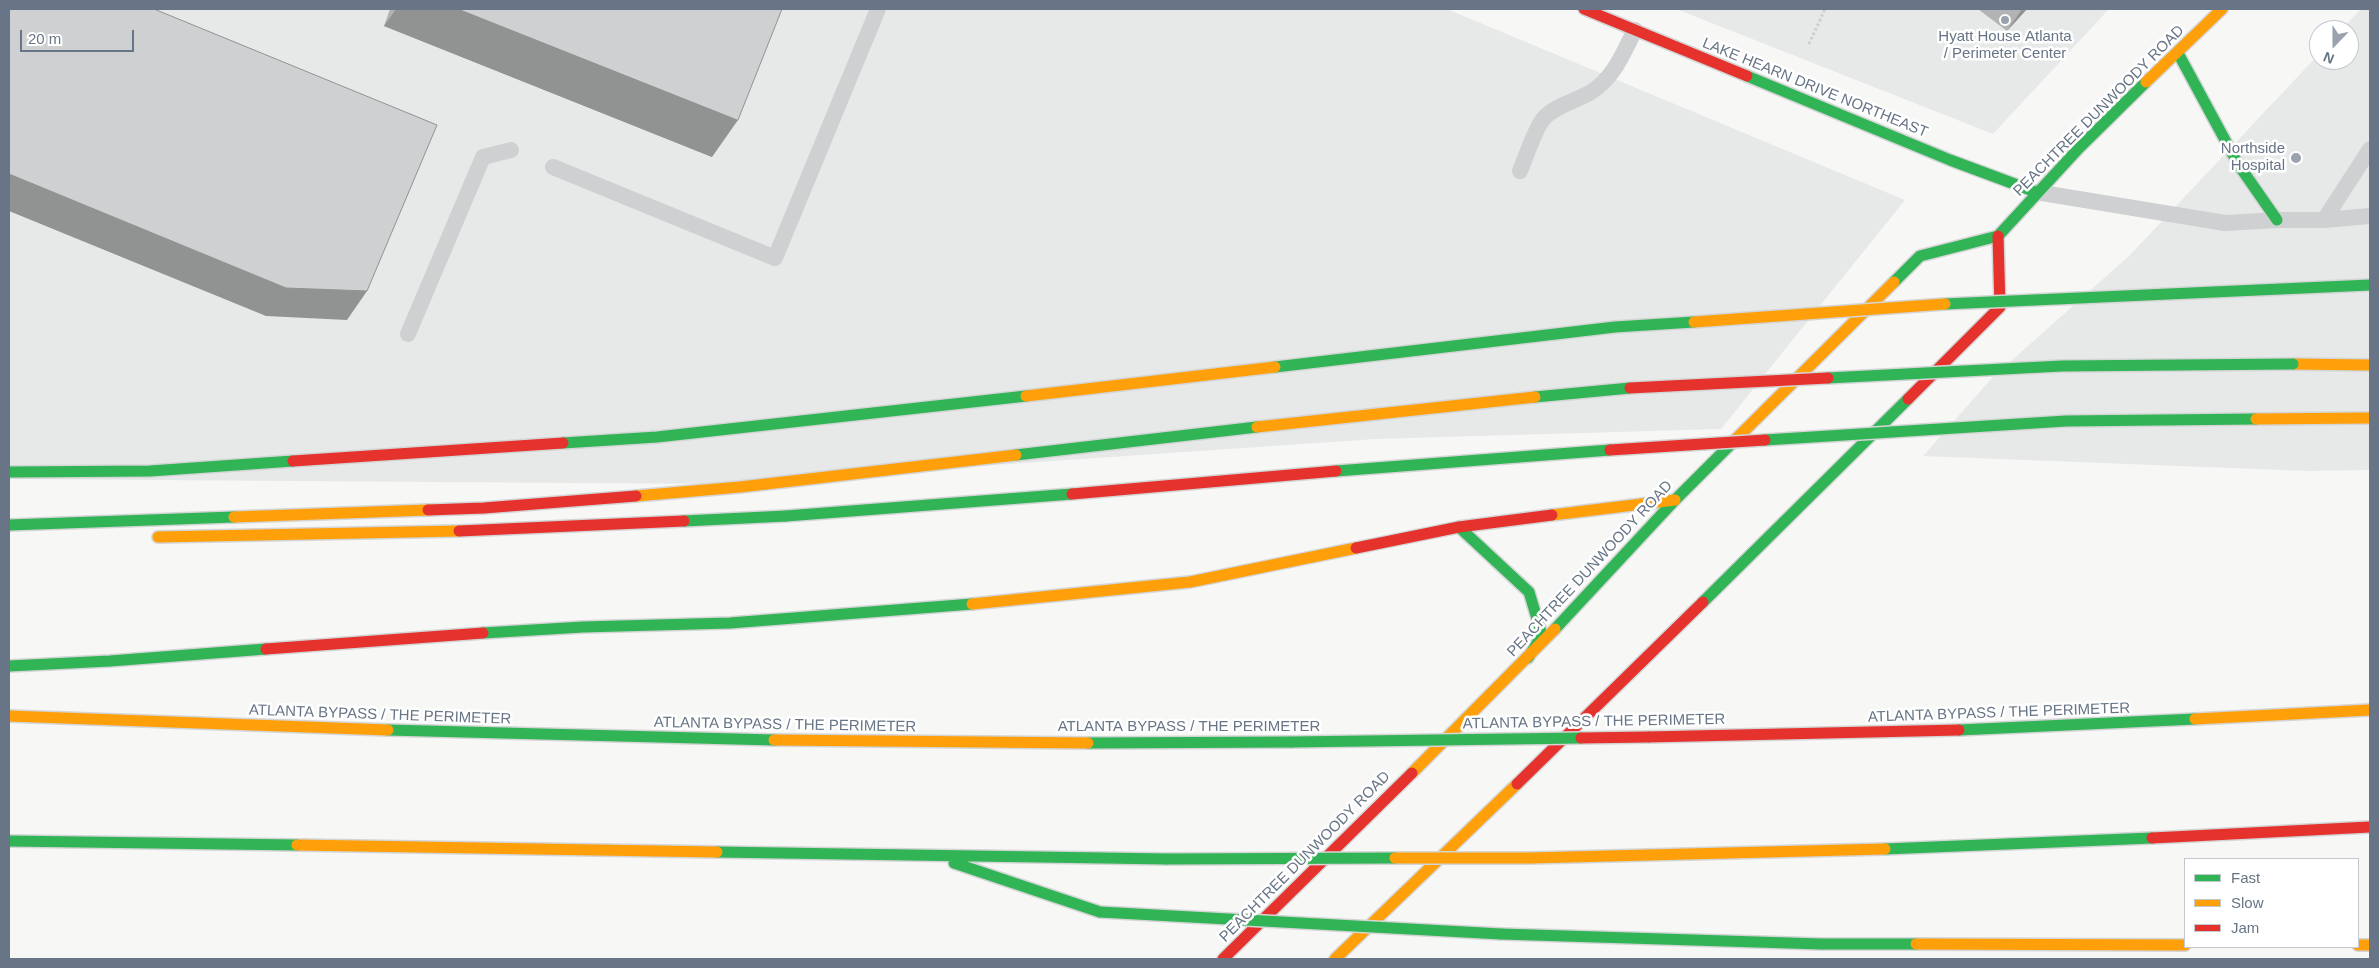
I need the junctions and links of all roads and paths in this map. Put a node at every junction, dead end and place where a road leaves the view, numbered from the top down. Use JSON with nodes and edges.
{"nodes":[{"id":1,"x":878,"y":9,"type":"edge"},
{"id":2,"x":1584,"y":9,"type":"edge"},
{"id":3,"x":1825,"y":9,"type":"edge"},
{"id":4,"x":2222,"y":9,"type":"edge"},
{"id":5,"x":1635,"y":30,"type":"junction"},
{"id":6,"x":1809,"y":44,"type":"dead end"},
{"id":7,"x":2178,"y":53,"type":"junction"},
{"id":8,"x":2370,"y":149,"type":"edge"},
{"id":9,"x":512,"y":150,"type":"dead end"},
{"id":10,"x":553,"y":167,"type":"dead end"},
{"id":11,"x":1520,"y":171,"type":"dead end"},
{"id":12,"x":2036,"y":192,"type":"junction"},
{"id":13,"x":2370,"y":216,"type":"edge"},
{"id":14,"x":2277,"y":220,"type":"junction"},
{"id":15,"x":2324,"y":220,"type":"junction"},
{"id":16,"x":1998,"y":236,"type":"junction"},
{"id":17,"x":2370,"y":284,"type":"edge"},
{"id":18,"x":408,"y":334,"type":"dead end"},
{"id":19,"x":2370,"y":365,"type":"edge"},
{"id":20,"x":2370,"y":418,"type":"edge"},
{"id":21,"x":9,"y":472,"type":"edge"},
{"id":22,"x":1675,"y":500,"type":"junction"},
{"id":23,"x":9,"y":525,"type":"edge"},
{"id":24,"x":1459,"y":527,"type":"junction"},
{"id":25,"x":9,"y":536,"type":"edge"},
{"id":26,"x":32,"y":536,"type":"dead end"},
{"id":27,"x":148,"y":537,"type":"dead end"},
{"id":28,"x":1528,"y":658,"type":"junction"},
{"id":29,"x":9,"y":666,"type":"edge"},
{"id":30,"x":2370,"y":710,"type":"edge"},
{"id":31,"x":9,"y":716,"type":"edge"},
{"id":32,"x":2370,"y":827,"type":"edge"},
{"id":33,"x":9,"y":841,"type":"edge"},
{"id":34,"x":929,"y":855,"type":"junction"},
{"id":35,"x":2184,"y":945,"type":"edge"},
{"id":36,"x":1223,"y":959,"type":"edge"},
{"id":37,"x":1334,"y":959,"type":"edge"}],
"edges":[{"from":1,"to":10,"type":"lane"},
{"from":2,"to":5,"type":"main road","name":"LAKE HEARN DRIVE NORTHEAST"},
{"from":3,"to":6,"type":"path"},
{"from":4,"to":7,"type":"main road","name":"PEACHTREE DUNWOODY ROAD"},
{"from":5,"to":11,"type":"lane"},
{"from":5,"to":12,"type":"main road","name":"LAKE HEARN DRIVE NORTHEAST"},
{"from":7,"to":12,"type":"main road","name":"PEACHTREE DUNWOODY ROAD"},
{"from":7,"to":14,"type":"main road"},
{"from":8,"to":15,"type":"lane"},
{"from":9,"to":18,"type":"lane"},
{"from":12,"to":14,"type":"lane"},
{"from":12,"to":16,"type":"main road","name":"PEACHTREE DUNWOODY ROAD"},
{"from":13,"to":15,"type":"lane"},
{"from":14,"to":15,"type":"lane"},
{"from":16,"to":22,"type":"main road","name":"PEACHTREE DUNWOODY ROAD"},
{"from":16,"to":37,"type":"main road"},
{"from":17,"to":21,"type":"main road","bridge":true},
{"from":19,"to":23,"type":"main road","bridge":true},
{"from":20,"to":27,"type":"main road","bridge":true},
{"from":22,"to":24,"type":"main road"},
{"from":22,"to":28,"type":"main road","name":"PEACHTREE DUNWOODY ROAD"},
{"from":24,"to":28,"type":"main road"},
{"from":24,"to":29,"type":"main road"},
{"from":25,"to":26,"type":"main road"},
{"from":28,"to":36,"type":"main road","name":"PEACHTREE DUNWOODY ROAD"},
{"from":30,"to":31,"type":"main road","name":"ATLANTA BYPASS / THE PERIMETER","bridge":true},
{"from":32,"to":34,"type":"main road","bridge":true},
{"from":33,"to":34,"type":"main road"},
{"from":34,"to":35,"type":"main road","bridge":true}]}
